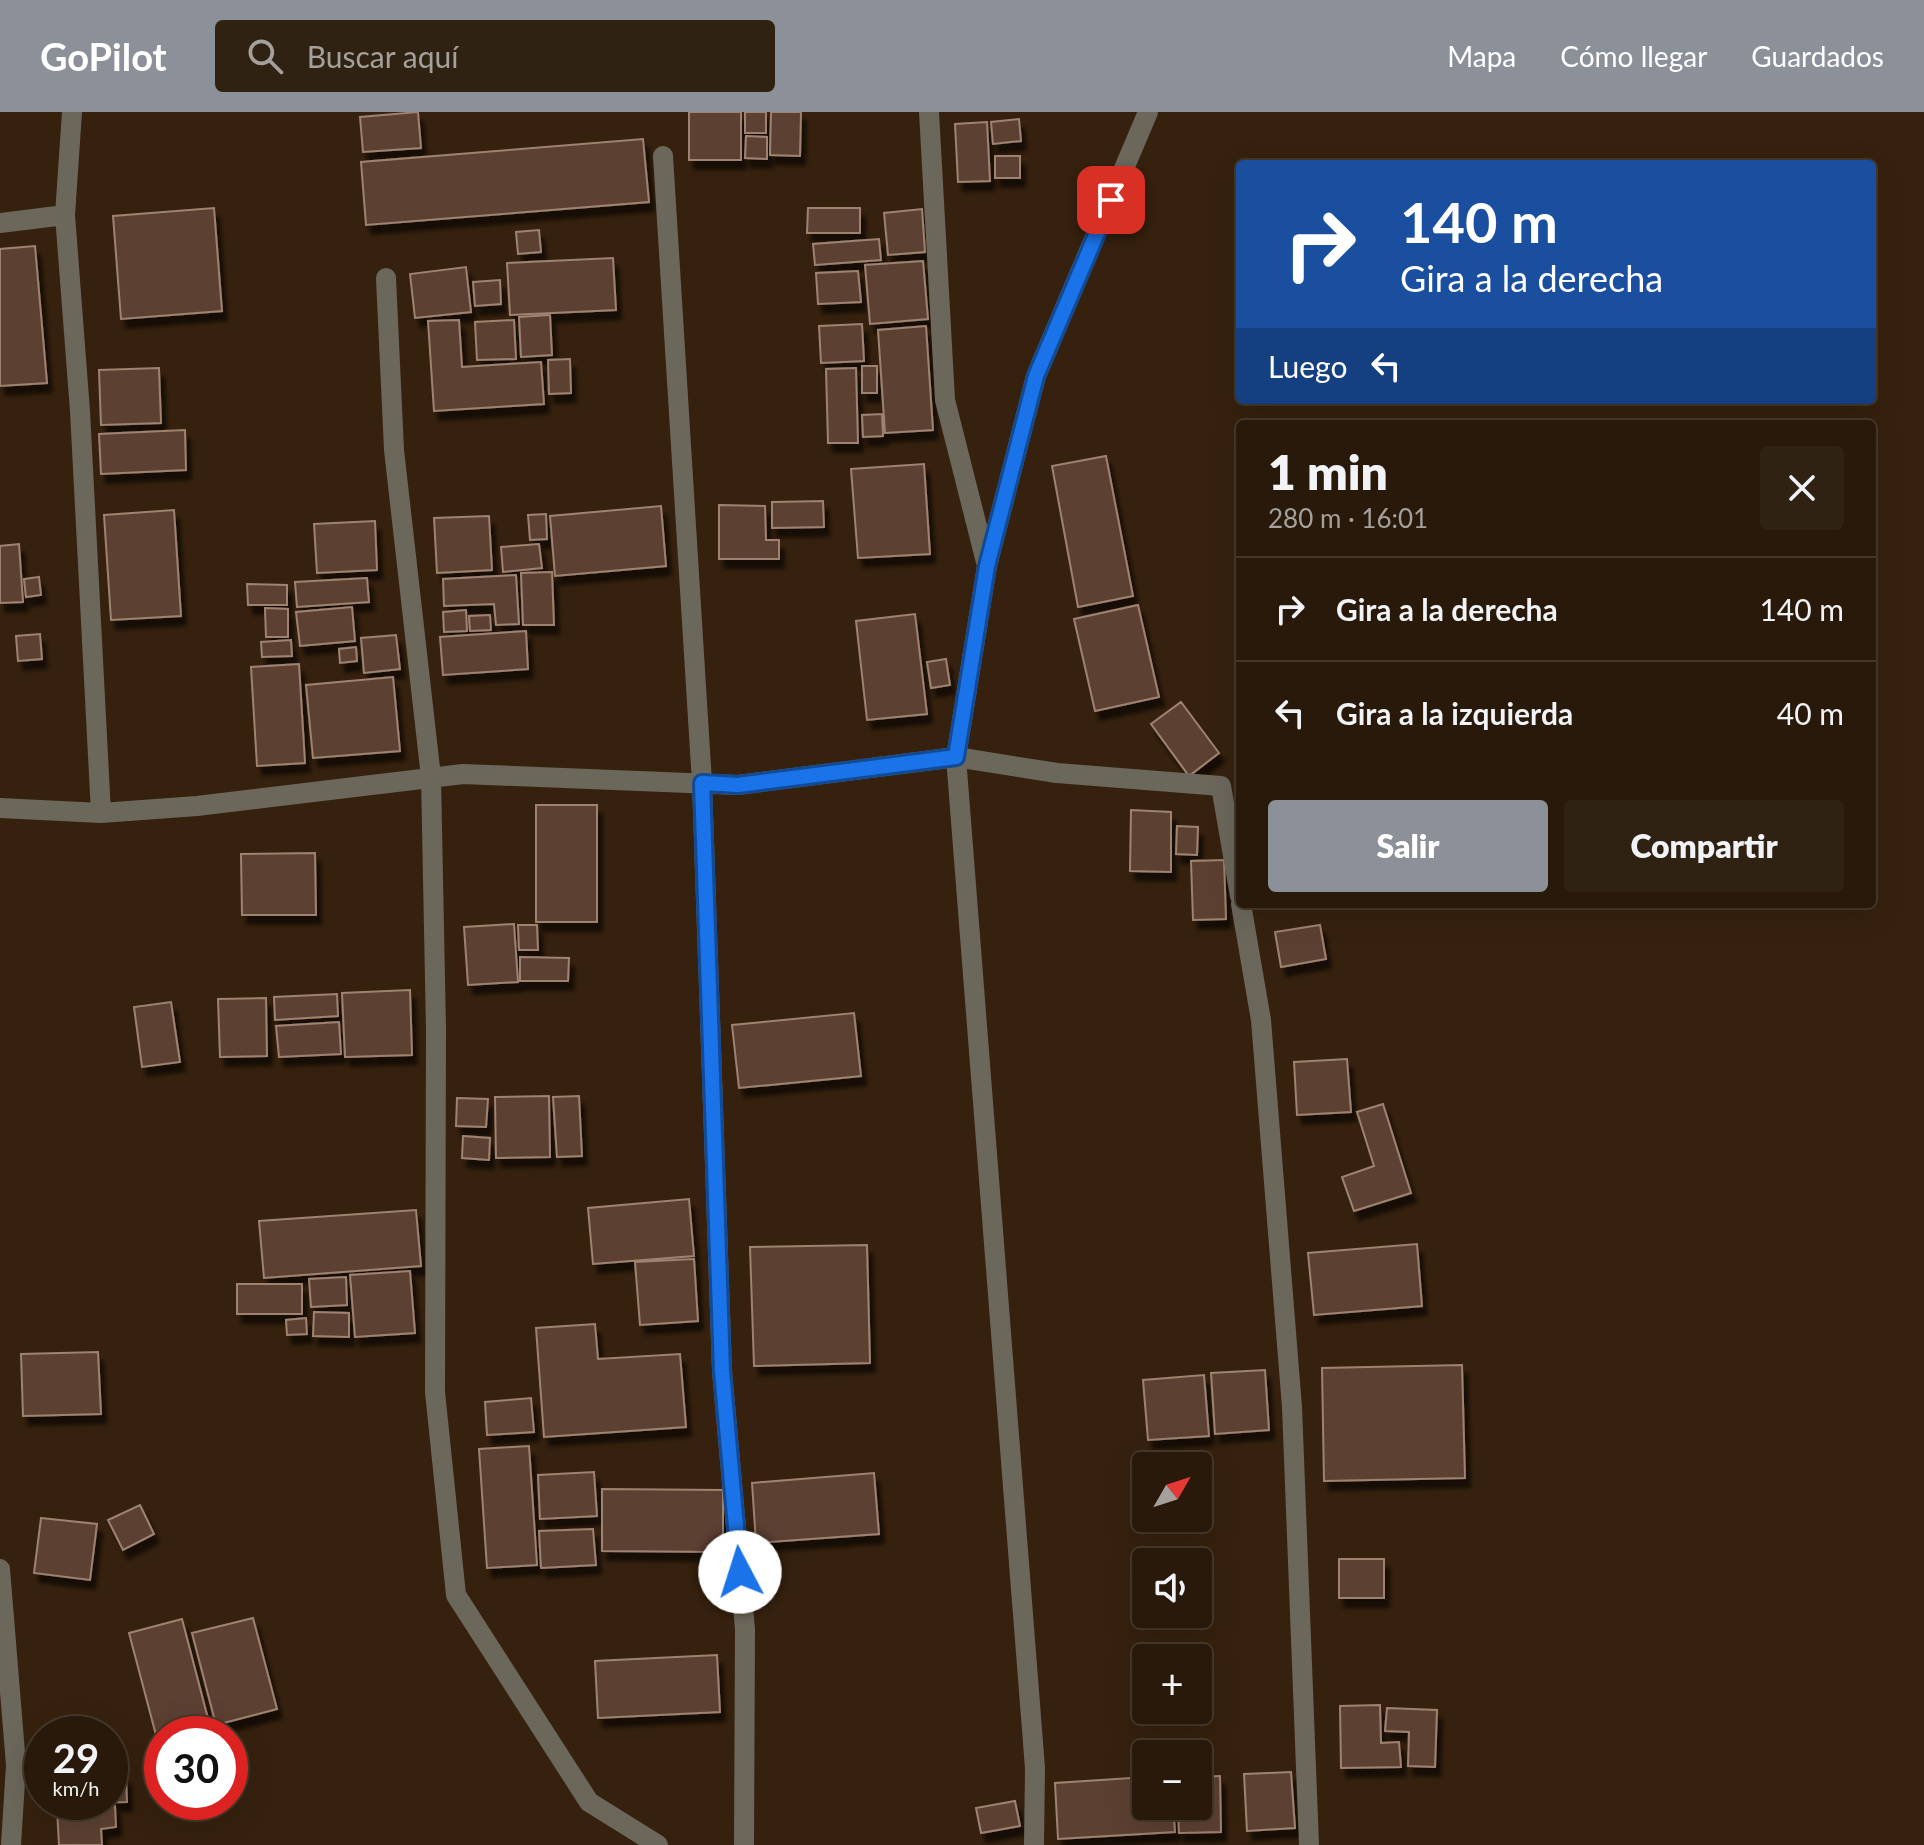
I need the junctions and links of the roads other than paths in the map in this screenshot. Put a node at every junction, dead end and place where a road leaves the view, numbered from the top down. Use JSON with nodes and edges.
{"nodes":[{"id":1,"x":72,"y":112,"type":"edge"},
{"id":2,"x":929,"y":112,"type":"edge"},
{"id":3,"x":1148,"y":112,"type":"edge"},
{"id":4,"x":663,"y":156,"type":"dead end"},
{"id":5,"x":65,"y":215,"type":"junction"},
{"id":6,"x":0,"y":223,"type":"edge"},
{"id":7,"x":386,"y":278,"type":"dead end"},
{"id":8,"x":987,"y":566,"type":"junction"},
{"id":9,"x":956,"y":757,"type":"junction"},
{"id":10,"x":431,"y":777,"type":"junction"},
{"id":11,"x":702,"y":783,"type":"junction"},
{"id":12,"x":0,"y":808,"type":"edge"},
{"id":13,"x":101,"y":813,"type":"junction"},
{"id":14,"x":1236,"y":873,"type":"edge"},
{"id":15,"x":1242,"y":908,"type":"edge"},
{"id":16,"x":0,"y":1569,"type":"edge"},
{"id":17,"x":8,"y":1766,"type":"edge"},
{"id":18,"x":11,"y":1845,"type":"edge"},
{"id":19,"x":658,"y":1845,"type":"edge"},
{"id":20,"x":744,"y":1845,"type":"edge"},
{"id":21,"x":1034,"y":1845,"type":"edge"},
{"id":22,"x":1309,"y":1845,"type":"edge"}],
"edges":[{"from":1,"to":5,"type":"street"},
{"from":2,"to":8,"type":"street"},
{"from":3,"to":8,"type":"street"},
{"from":4,"to":11,"type":"street"},
{"from":5,"to":6,"type":"street"},
{"from":5,"to":13,"type":"street"},
{"from":7,"to":10,"type":"street"},
{"from":8,"to":9,"type":"street"},
{"from":9,"to":11,"type":"street"},
{"from":9,"to":14,"type":"street"},
{"from":9,"to":21,"type":"street"},
{"from":10,"to":11,"type":"street"},
{"from":10,"to":13,"type":"street"},
{"from":10,"to":19,"type":"street"},
{"from":11,"to":20,"type":"street"},
{"from":12,"to":13,"type":"street"},
{"from":15,"to":22,"type":"street"},
{"from":16,"to":17,"type":"street"},
{"from":17,"to":18,"type":"street"}]}
